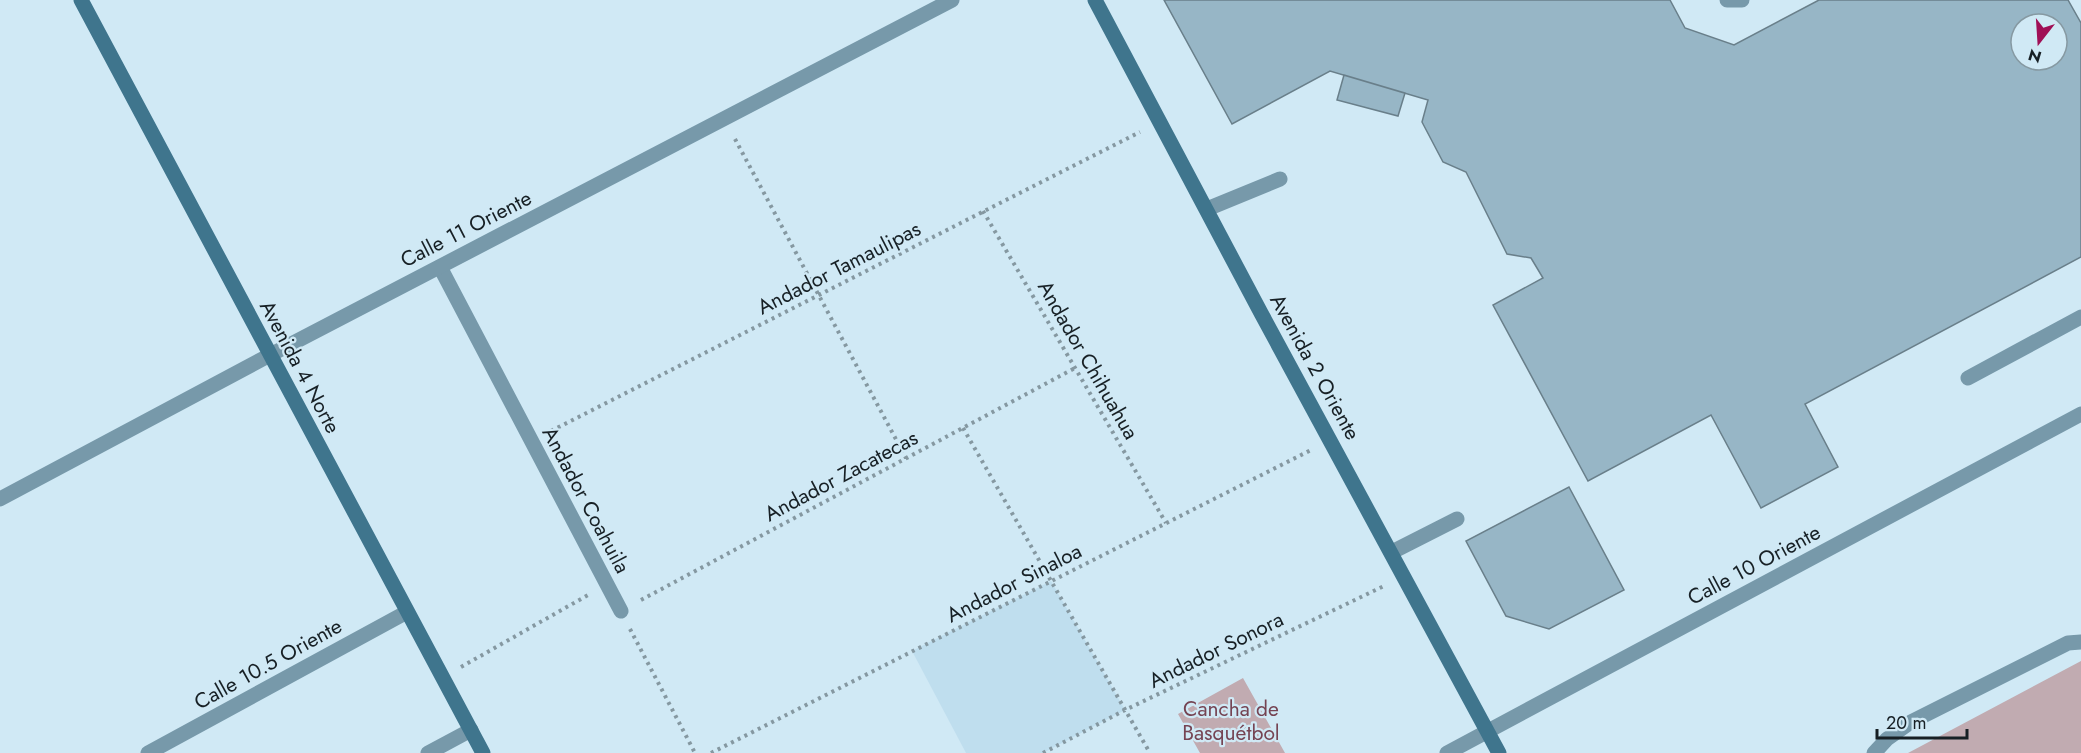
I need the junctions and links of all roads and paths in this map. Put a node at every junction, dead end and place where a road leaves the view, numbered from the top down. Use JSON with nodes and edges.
{"nodes":[{"id":1,"x":81,"y":0,"type":"edge"},
{"id":2,"x":952,"y":0,"type":"edge"},
{"id":3,"x":1095,"y":0,"type":"edge"},
{"id":4,"x":1727,"y":0,"type":"edge"},
{"id":5,"x":1742,"y":0,"type":"edge"},
{"id":6,"x":724,"y":119,"type":"junction"},
{"id":7,"x":1160,"y":122,"type":"junction"},
{"id":8,"x":1280,"y":179,"type":"dead end"},
{"id":9,"x":1207,"y":209,"type":"junction"},
{"id":10,"x":983,"y":211,"type":"junction"},
{"id":11,"x":440,"y":267,"type":"junction"},
{"id":12,"x":818,"y":295,"type":"junction"},
{"id":13,"x":2081,"y":317,"type":"edge"},
{"id":14,"x":270,"y":355,"type":"junction"},
{"id":15,"x":1075,"y":368,"type":"junction"},
{"id":16,"x":1968,"y":378,"type":"dead end"},
{"id":17,"x":2081,"y":414,"type":"edge"},
{"id":18,"x":963,"y":428,"type":"junction"},
{"id":19,"x":1331,"y":440,"type":"junction"},
{"id":20,"x":531,"y":441,"type":"junction"},
{"id":21,"x":906,"y":458,"type":"junction"},
{"id":22,"x":0,"y":499,"type":"edge"},
{"id":23,"x":1457,"y":519,"type":"dead end"},
{"id":24,"x":1166,"y":523,"type":"junction"},
{"id":25,"x":1392,"y":552,"type":"junction"},
{"id":26,"x":1404,"y":576,"type":"junction"},
{"id":27,"x":1051,"y":581,"type":"junction"},
{"id":28,"x":607,"y":585,"type":"junction"},
{"id":29,"x":621,"y":611,"type":"junction"},
{"id":30,"x":407,"y":612,"type":"junction"},
{"id":31,"x":2081,"y":642,"type":"edge"},
{"id":32,"x":442,"y":677,"type":"junction"},
{"id":33,"x":1125,"y":710,"type":"junction"},
{"id":34,"x":471,"y":730,"type":"junction"},
{"id":35,"x":1488,"y":731,"type":"junction"},
{"id":36,"x":148,"y":753,"type":"edge"},
{"id":37,"x":428,"y":753,"type":"edge"},
{"id":38,"x":483,"y":753,"type":"edge"},
{"id":39,"x":695,"y":753,"type":"edge"},
{"id":40,"x":711,"y":753,"type":"edge"},
{"id":41,"x":1043,"y":753,"type":"edge"},
{"id":42,"x":1150,"y":753,"type":"edge"},
{"id":43,"x":1447,"y":753,"type":"edge"},
{"id":44,"x":1499,"y":753,"type":"edge"},
{"id":45,"x":1874,"y":753,"type":"edge"}],
"edges":[{"from":1,"to":14,"type":"street","name":"Avenida 4 Norte"},
{"from":2,"to":6,"type":"street","name":"Calle 11 Oriente"},
{"from":3,"to":7,"type":"street","name":"Avenida 2 Oriente"},
{"from":4,"to":5,"type":"street"},
{"from":6,"to":11,"type":"street","name":"Calle 11 Oriente"},
{"from":6,"to":12,"type":"path"},
{"from":7,"to":9,"type":"street","name":"Avenida 2 Oriente"},
{"from":7,"to":10,"type":"path","name":"Andador Tamaulipas"},
{"from":8,"to":9,"type":"street"},
{"from":9,"to":19,"type":"street","name":"Avenida 2 Oriente"},
{"from":10,"to":12,"type":"path","name":"Andador Tamaulipas"},
{"from":10,"to":15,"type":"path","name":"Andador Chihuahua"},
{"from":11,"to":14,"type":"street","name":"Calle 11 Oriente"},
{"from":11,"to":20,"type":"street","name":"Andador Coahuila"},
{"from":12,"to":20,"type":"path","name":"Andador Tamaulipas"},
{"from":12,"to":21,"type":"path"},
{"from":13,"to":16,"type":"street"},
{"from":14,"to":22,"type":"street","name":"Calle 11 Oriente"},
{"from":14,"to":30,"type":"street","name":"Avenida 4 Norte"},
{"from":15,"to":18,"type":"path","name":"Andador Zacatecas"},
{"from":15,"to":24,"type":"path","name":"Andador Chihuahua"},
{"from":17,"to":35,"type":"street","name":"Calle 10 Oriente"},
{"from":18,"to":21,"type":"path","name":"Andador Zacatecas"},
{"from":18,"to":27,"type":"path"},
{"from":19,"to":24,"type":"path","name":"Andador Sinaloa"},
{"from":19,"to":25,"type":"street","name":"Avenida 2 Oriente"},
{"from":20,"to":28,"type":"street","name":"Andador Coahuila"},
{"from":21,"to":29,"type":"path","name":"Andador Zacatecas"},
{"from":23,"to":25,"type":"street"},
{"from":24,"to":27,"type":"path","name":"Andador Sinaloa"},
{"from":25,"to":26,"type":"street","name":"Avenida 2 Oriente"},
{"from":26,"to":33,"type":"path","name":"Andador Sonora"},
{"from":26,"to":35,"type":"street","name":"Avenida 2 Oriente"},
{"from":27,"to":33,"type":"path"},
{"from":27,"to":40,"type":"path","name":"Andador Sinaloa"},
{"from":28,"to":29,"type":"street","name":"Andador Coahuila"},
{"from":28,"to":32,"type":"path"},
{"from":29,"to":39,"type":"path"},
{"from":30,"to":32,"type":"street","name":"Avenida 4 Norte"},
{"from":30,"to":36,"type":"street","name":"Calle 10.5 Oriente"},
{"from":31,"to":45,"type":"street"},
{"from":32,"to":34,"type":"street","name":"Avenida 4 Norte"},
{"from":33,"to":41,"type":"path","name":"Andador Sonora"},
{"from":33,"to":42,"type":"path"},
{"from":34,"to":37,"type":"street"},
{"from":34,"to":38,"type":"street","name":"Avenida 4 Norte"},
{"from":35,"to":43,"type":"street","name":"Calle 10 Oriente"},
{"from":35,"to":44,"type":"street","name":"Avenida 2 Oriente"}]}
